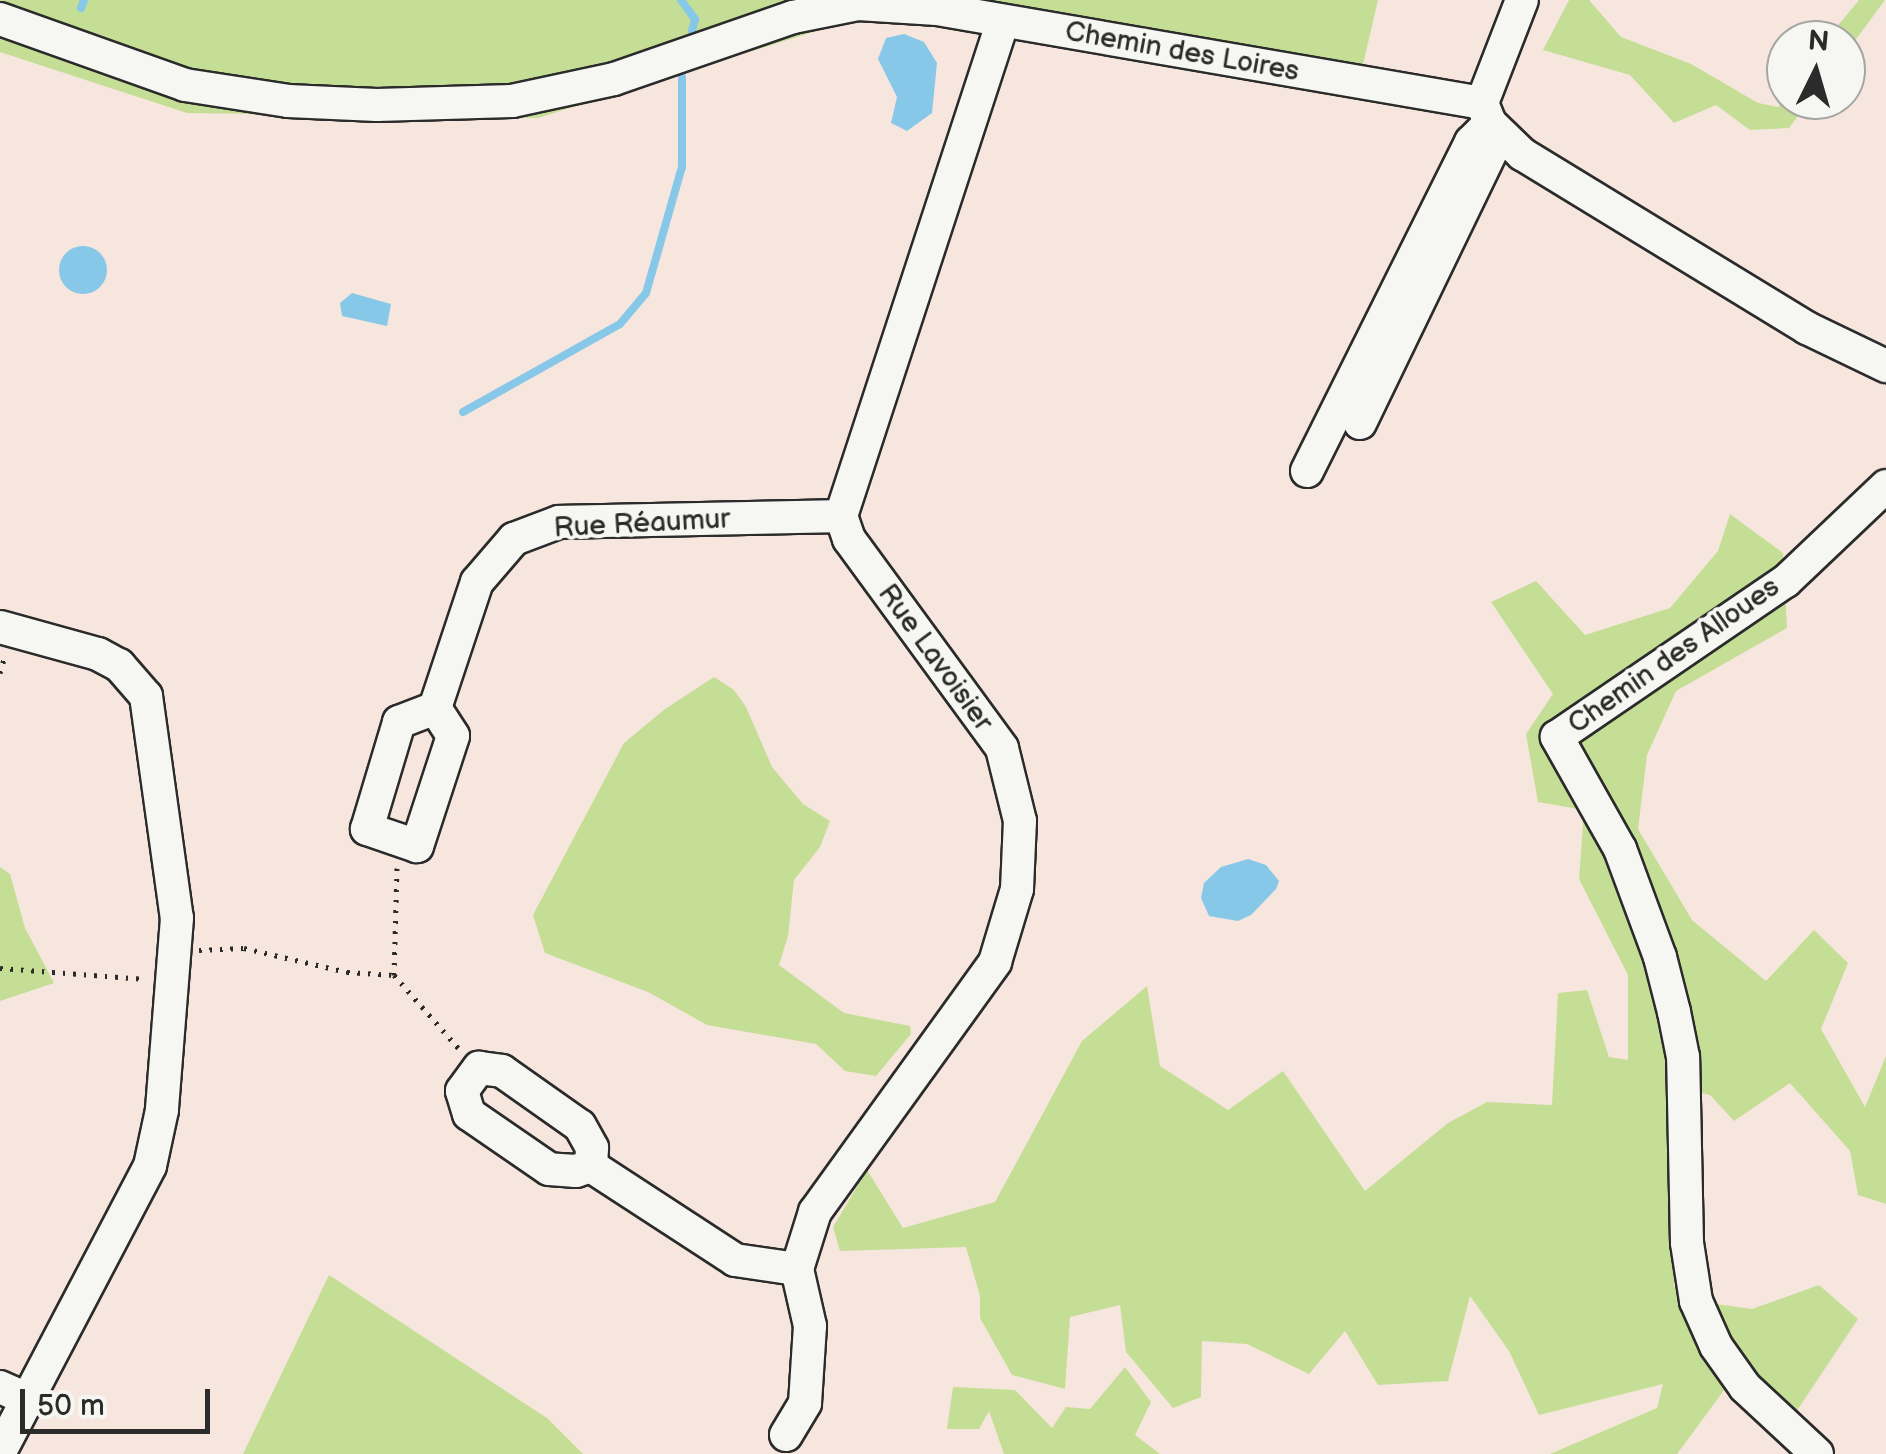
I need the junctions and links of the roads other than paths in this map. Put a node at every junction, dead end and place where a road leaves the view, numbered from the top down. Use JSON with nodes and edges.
{"nodes":[{"id":1,"x":1522,"y":0,"type":"edge"},
{"id":2,"x":0,"y":20,"type":"edge"},
{"id":3,"x":1003,"y":21,"type":"junction"},
{"id":4,"x":1490,"y":120,"type":"junction"},
{"id":5,"x":1886,"y":366,"type":"edge"},
{"id":6,"x":1360,"y":423,"type":"dead end"},
{"id":7,"x":1308,"y":471,"type":"dead end"},
{"id":8,"x":1886,"y":486,"type":"edge"},
{"id":9,"x":840,"y":516,"type":"junction"},
{"id":10,"x":0,"y":627,"type":"edge"},
{"id":11,"x":435,"y":708,"type":"junction"},
{"id":12,"x":590,"y":1166,"type":"junction"},
{"id":13,"x":796,"y":1269,"type":"junction"},
{"id":14,"x":14,"y":1394,"type":"edge"},
{"id":15,"x":786,"y":1435,"type":"dead end"},
{"id":16,"x":0,"y":1452,"type":"edge"},
{"id":17,"x":1817,"y":1454,"type":"edge"}],
"edges":[{"from":1,"to":4,"type":"street"},
{"from":2,"to":3,"type":"street","name":"Chemin des Loires"},
{"from":3,"to":4,"type":"street","name":"Chemin des Loires"},
{"from":3,"to":9,"type":"street"},
{"from":4,"to":5,"type":"street","name":"Chemin des Loires"},
{"from":4,"to":6,"type":"street"},
{"from":4,"to":7,"type":"street"},
{"from":8,"to":17,"type":"street","name":"Chemin des Alloues"},
{"from":9,"to":11,"type":"street","name":"Rue Réaumur"},
{"from":9,"to":13,"type":"street","name":"Rue Lavoisier"},
{"from":10,"to":14,"type":"street"},
{"from":11,"to":11,"type":"street"},
{"from":12,"to":12,"type":"street"},
{"from":12,"to":13,"type":"street"},
{"from":13,"to":15,"type":"street"},
{"from":14,"to":16,"type":"street"}]}
